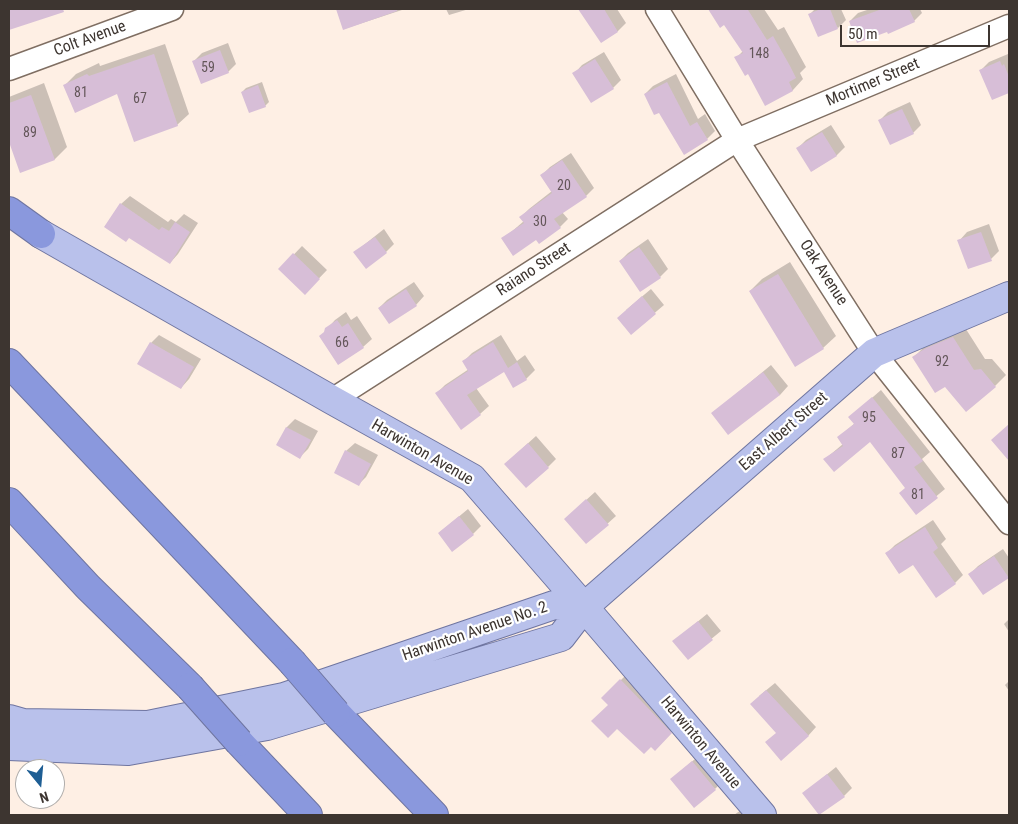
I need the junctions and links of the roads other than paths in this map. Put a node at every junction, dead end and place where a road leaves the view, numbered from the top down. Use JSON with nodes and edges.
{"nodes":[{"id":1,"x":172,"y":9,"type":"edge"},
{"id":2,"x":656,"y":9,"type":"edge"},
{"id":3,"x":1009,"y":26,"type":"edge"},
{"id":4,"x":9,"y":69,"type":"edge"},
{"id":5,"x":737,"y":140,"type":"junction"},
{"id":6,"x":9,"y":211,"type":"edge"},
{"id":7,"x":41,"y":234,"type":"joint"},
{"id":8,"x":1009,"y":296,"type":"edge"},
{"id":9,"x":874,"y":353,"type":"junction"},
{"id":10,"x":9,"y":363,"type":"edge"},
{"id":11,"x":332,"y":400,"type":"junction"},
{"id":12,"x":9,"y":502,"type":"edge"},
{"id":13,"x":9,"y":520,"type":"edge"},
{"id":14,"x":1009,"y":523,"type":"edge"},
{"id":15,"x":88,"y":587,"type":"junction"},
{"id":16,"x":584,"y":607,"type":"junction"},
{"id":17,"x":9,"y":719,"type":"edge"},
{"id":18,"x":9,"y":746,"type":"edge"},
{"id":19,"x":308,"y":815,"type":"edge"},
{"id":20,"x":434,"y":815,"type":"edge"},
{"id":21,"x":762,"y":815,"type":"edge"}],
"edges":[{"from":1,"to":4,"type":"street","name":"Colt Avenue"},
{"from":2,"to":5,"type":"street","name":"Oak Avenue"},
{"from":3,"to":5,"type":"street","name":"Mortimer Street"},
{"from":5,"to":9,"type":"street","name":"Oak Avenue"},
{"from":5,"to":11,"type":"street","name":"Raiano Street"},
{"from":6,"to":7,"type":"highway"},
{"from":7,"to":11,"type":"main road","name":"Harwinton Avenue"},
{"from":8,"to":9,"type":"main road","name":"East Albert Street"},
{"from":9,"to":14,"type":"street","name":"Oak Avenue"},
{"from":9,"to":16,"type":"main road","name":"East Albert Street"},
{"from":10,"to":20,"type":"highway","bridge":true},
{"from":11,"to":16,"type":"main road","name":"Harwinton Avenue"},
{"from":12,"to":15,"type":"highway"},
{"from":13,"to":15,"type":"highway"},
{"from":15,"to":19,"type":"highway","bridge":true},
{"from":16,"to":17,"type":"main road","name":"Harwinton Avenue No. 2"},
{"from":16,"to":18,"type":"main road","name":"Harwinton Avenue No. 2"},
{"from":16,"to":21,"type":"main road","name":"Harwinton Avenue"}]}
